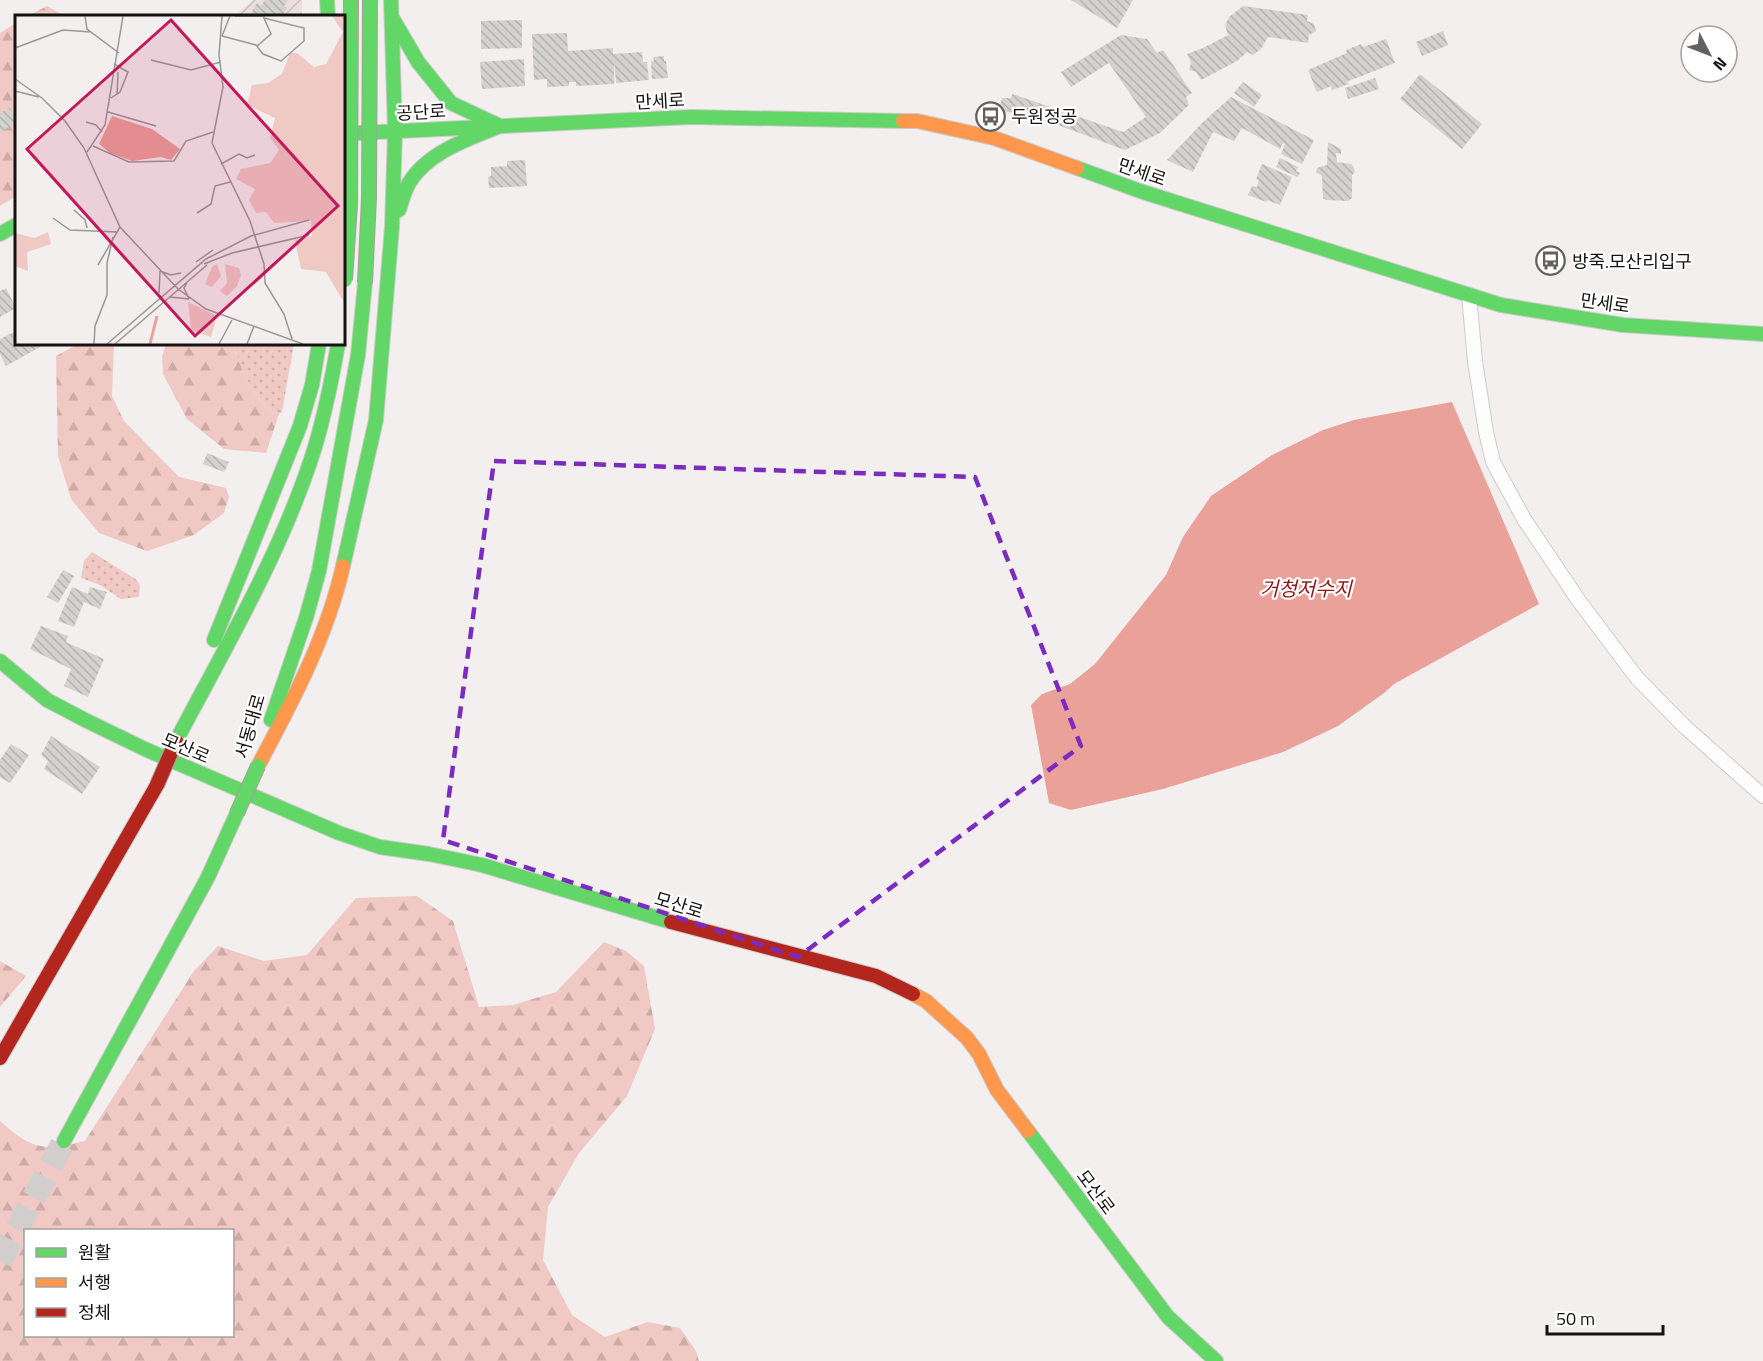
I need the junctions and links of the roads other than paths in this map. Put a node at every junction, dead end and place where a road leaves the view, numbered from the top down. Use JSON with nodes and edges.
{"nodes":[{"id":1,"x":327,"y":0,"type":"edge"},
{"id":2,"x":351,"y":0,"type":"edge"},
{"id":3,"x":370,"y":0,"type":"edge"},
{"id":4,"x":391,"y":0,"type":"edge"},
{"id":5,"x":328,"y":15,"type":"edge"},
{"id":6,"x":391,"y":16,"type":"junction"},
{"id":7,"x":500,"y":126,"type":"junction"},
{"id":8,"x":395,"y":131,"type":"junction"},
{"id":9,"x":345,"y":133,"type":"edge"},
{"id":10,"x":15,"y":226,"type":"edge"},
{"id":11,"x":392,"y":227,"type":"junction"},
{"id":12,"x":0,"y":234,"type":"edge"},
{"id":13,"x":345,"y":280,"type":"edge"},
{"id":14,"x":1469,"y":295,"type":"junction"},
{"id":15,"x":1763,"y":334,"type":"edge"},
{"id":16,"x":319,"y":345,"type":"edge"},
{"id":17,"x":338,"y":345,"type":"edge"},
{"id":18,"x":0,"y":661,"type":"edge"},
{"id":19,"x":176,"y":741,"type":"junction"},
{"id":20,"x":258,"y":766,"type":"junction"},
{"id":21,"x":1763,"y":796,"type":"edge"},
{"id":22,"x":0,"y":1058,"type":"edge"},
{"id":23,"x":64,"y":1142,"type":"tunnel mouth"},
{"id":24,"x":1216,"y":1361,"type":"edge"}],
"edges":[{"from":1,"to":5,"type":"main road"},
{"from":2,"to":13,"type":"main road","bridge":true},
{"from":3,"to":20,"type":"main road","name":"서동대로","bridge":true},
{"from":4,"to":6,"type":"main road"},
{"from":6,"to":7,"type":"main road"},
{"from":6,"to":8,"type":"main road"},
{"from":7,"to":8,"type":"main road","name":"공단로"},
{"from":7,"to":11,"type":"main road"},
{"from":7,"to":14,"type":"main road","name":"만세로"},
{"from":8,"to":9,"type":"main road","name":"공단로"},
{"from":8,"to":11,"type":"main road"},
{"from":10,"to":12,"type":"main road"},
{"from":11,"to":20,"type":"main road"},
{"from":14,"to":15,"type":"main road","name":"만세로"},
{"from":14,"to":21,"type":"street"},
{"from":16,"to":19,"type":"main road"},
{"from":17,"to":19,"type":"main road"},
{"from":18,"to":24,"type":"main road","name":"모산로"},
{"from":19,"to":22,"type":"main road","bridge":true},
{"from":20,"to":23,"type":"main road","name":"서동대로","bridge":true}]}
